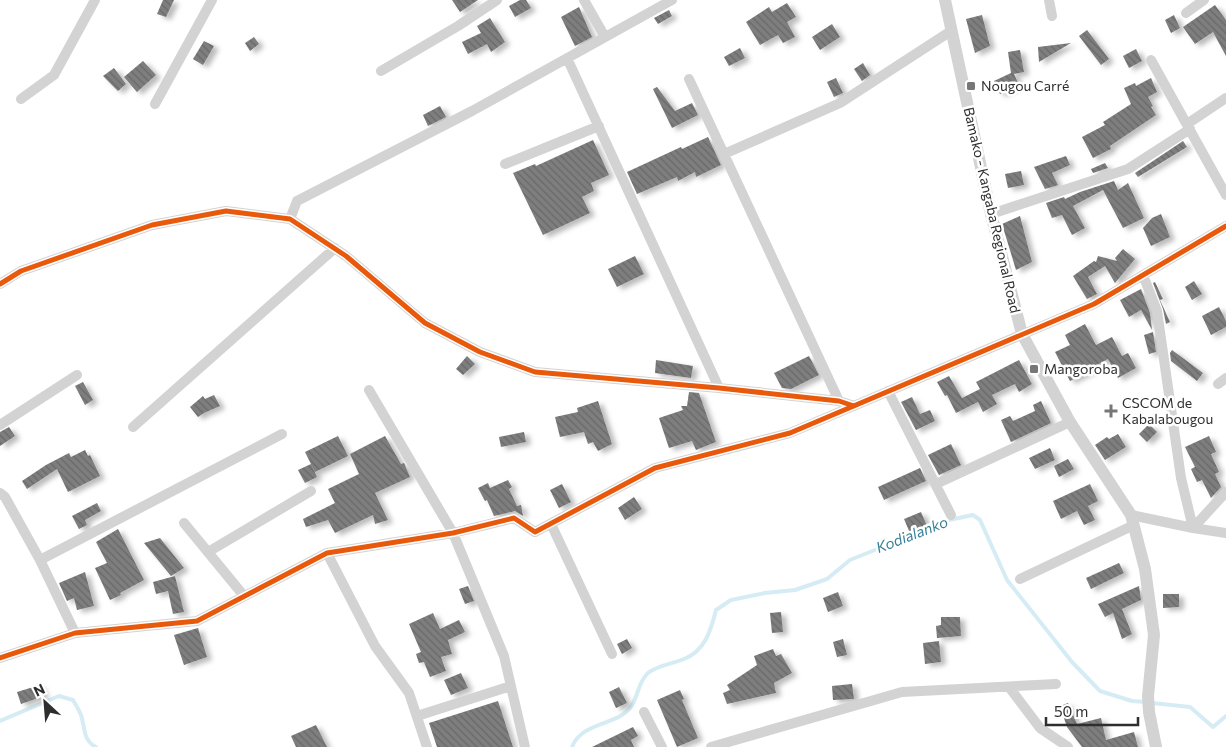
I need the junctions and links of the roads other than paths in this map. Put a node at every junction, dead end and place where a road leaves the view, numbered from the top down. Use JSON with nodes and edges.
{"nodes":[{"id":1,"x":96,"y":0,"type":"edge"},
{"id":2,"x":212,"y":0,"type":"edge"},
{"id":3,"x":497,"y":0,"type":"edge"},
{"id":4,"x":584,"y":0,"type":"edge"},
{"id":5,"x":672,"y":0,"type":"edge"},
{"id":6,"x":945,"y":0,"type":"edge"},
{"id":7,"x":1049,"y":0,"type":"edge"},
{"id":8,"x":1204,"y":0,"type":"edge"},
{"id":9,"x":1186,"y":13,"type":"dead end"},
{"id":10,"x":1052,"y":16,"type":"dead end"},
{"id":11,"x":951,"y":31,"type":"junction"},
{"id":12,"x":606,"y":37,"type":"junction"},
{"id":13,"x":567,"y":58,"type":"junction"},
{"id":14,"x":1151,"y":60,"type":"dead end"},
{"id":15,"x":381,"y":71,"type":"dead end"},
{"id":16,"x":689,"y":79,"type":"dead end"},
{"id":17,"x":1226,"y":98,"type":"edge"},
{"id":18,"x":21,"y":99,"type":"dead end"},
{"id":19,"x":155,"y":104,"type":"dead end"},
{"id":20,"x":599,"y":126,"type":"junction"},
{"id":21,"x":1188,"y":127,"type":"junction"},
{"id":22,"x":724,"y":154,"type":"junction"},
{"id":23,"x":505,"y":164,"type":"dead end"},
{"id":24,"x":1226,"y":194,"type":"edge"},
{"id":25,"x":990,"y":214,"type":"junction"},
{"id":26,"x":290,"y":219,"type":"junction"},
{"id":27,"x":1226,"y":226,"type":"edge"},
{"id":28,"x":335,"y":248,"type":"junction"},
{"id":29,"x":1144,"y":274,"type":"junction"},
{"id":30,"x":0,"y":284,"type":"edge"},
{"id":31,"x":1022,"y":334,"type":"junction"},
{"id":32,"x":76,"y":375,"type":"dead end"},
{"id":33,"x":719,"y":388,"type":"junction"},
{"id":34,"x":369,"y":390,"type":"dead end"},
{"id":35,"x":888,"y":391,"type":"junction"},
{"id":36,"x":839,"y":401,"type":"junction"},
{"id":37,"x":854,"y":406,"type":"junction"},
{"id":38,"x":1070,"y":422,"type":"junction"},
{"id":39,"x":0,"y":425,"type":"edge"},
{"id":40,"x":133,"y":427,"type":"dead end"},
{"id":41,"x":282,"y":434,"type":"dead end"},
{"id":42,"x":936,"y":484,"type":"junction"},
{"id":43,"x":311,"y":491,"type":"dead end"},
{"id":44,"x":1226,"y":492,"type":"edge"},
{"id":45,"x":0,"y":493,"type":"edge"},
{"id":46,"x":951,"y":515,"type":"dead end"},
{"id":47,"x":1132,"y":520,"type":"junction"},
{"id":48,"x":184,"y":523,"type":"dead end"},
{"id":49,"x":551,"y":524,"type":"junction"},
{"id":50,"x":1193,"y":528,"type":"junction"},
{"id":51,"x":454,"y":533,"type":"junction"},
{"id":52,"x":1226,"y":533,"type":"edge"},
{"id":53,"x":208,"y":552,"type":"junction"},
{"id":54,"x":327,"y":553,"type":"junction"},
{"id":55,"x":40,"y":560,"type":"junction"},
{"id":56,"x":1020,"y":579,"type":"dead end"},
{"id":57,"x":244,"y":596,"type":"junction"},
{"id":58,"x":75,"y":633,"type":"junction"},
{"id":59,"x":612,"y":654,"type":"dead end"},
{"id":60,"x":0,"y":658,"type":"edge"},
{"id":61,"x":1056,"y":684,"type":"dead end"},
{"id":62,"x":511,"y":686,"type":"junction"},
{"id":63,"x":1009,"y":687,"type":"junction"},
{"id":64,"x":644,"y":712,"type":"dead end"},
{"id":65,"x":417,"y":716,"type":"junction"},
{"id":66,"x":427,"y":747,"type":"edge"},
{"id":67,"x":525,"y":747,"type":"edge"},
{"id":68,"x":662,"y":747,"type":"edge"},
{"id":69,"x":711,"y":747,"type":"edge"},
{"id":70,"x":1068,"y":747,"type":"edge"},
{"id":71,"x":1156,"y":747,"type":"edge"}],
"edges":[{"from":1,"to":18,"type":"street"},
{"from":2,"to":19,"type":"street"},
{"from":3,"to":15,"type":"street"},
{"from":4,"to":12,"type":"street"},
{"from":5,"to":12,"type":"street"},
{"from":6,"to":11,"type":"street","name":"Bamako - Kangaba Regional Road"},
{"from":7,"to":10,"type":"street"},
{"from":8,"to":9,"type":"street"},
{"from":11,"to":22,"type":"street"},
{"from":11,"to":25,"type":"street","name":"Bamako - Kangaba Regional Road"},
{"from":12,"to":13,"type":"street"},
{"from":13,"to":20,"type":"street"},
{"from":13,"to":26,"type":"street"},
{"from":14,"to":21,"type":"street"},
{"from":16,"to":22,"type":"street"},
{"from":17,"to":21,"type":"street"},
{"from":20,"to":23,"type":"street"},
{"from":20,"to":33,"type":"street"},
{"from":21,"to":24,"type":"street"},
{"from":21,"to":25,"type":"street"},
{"from":22,"to":36,"type":"street"},
{"from":25,"to":31,"type":"street","name":"Bamako - Kangaba Regional Road"},
{"from":26,"to":28,"type":"street"},
{"from":26,"to":30,"type":"street"},
{"from":27,"to":29,"type":"street"},
{"from":28,"to":33,"type":"street"},
{"from":28,"to":40,"type":"street"},
{"from":29,"to":31,"type":"street"},
{"from":29,"to":50,"type":"street"},
{"from":31,"to":35,"type":"street"},
{"from":31,"to":38,"type":"street","name":"Bamako - Kangaba Regional Road"},
{"from":32,"to":39,"type":"street"},
{"from":33,"to":36,"type":"street"},
{"from":34,"to":51,"type":"street"},
{"from":35,"to":37,"type":"street"},
{"from":35,"to":42,"type":"street"},
{"from":36,"to":37,"type":"street"},
{"from":37,"to":49,"type":"street"},
{"from":38,"to":42,"type":"street"},
{"from":38,"to":47,"type":"street","name":"Bamako - Kangaba Regional Road"},
{"from":41,"to":55,"type":"street"},
{"from":42,"to":46,"type":"street"},
{"from":43,"to":53,"type":"street"},
{"from":44,"to":50,"type":"street"},
{"from":45,"to":55,"type":"street"},
{"from":47,"to":50,"type":"street"},
{"from":47,"to":56,"type":"street"},
{"from":47,"to":71,"type":"street","name":"Bamako - Kangaba Regional Road"},
{"from":48,"to":53,"type":"street"},
{"from":49,"to":51,"type":"street"},
{"from":49,"to":59,"type":"street"},
{"from":50,"to":52,"type":"street"},
{"from":51,"to":54,"type":"street"},
{"from":51,"to":62,"type":"street"},
{"from":53,"to":57,"type":"street"},
{"from":54,"to":57,"type":"street"},
{"from":54,"to":65,"type":"street"},
{"from":55,"to":58,"type":"street"},
{"from":57,"to":58,"type":"street"},
{"from":58,"to":60,"type":"street"},
{"from":61,"to":63,"type":"street"},
{"from":62,"to":65,"type":"street"},
{"from":62,"to":67,"type":"street"},
{"from":63,"to":69,"type":"street"},
{"from":63,"to":70,"type":"street"},
{"from":64,"to":68,"type":"street"},
{"from":65,"to":66,"type":"street"}]}
